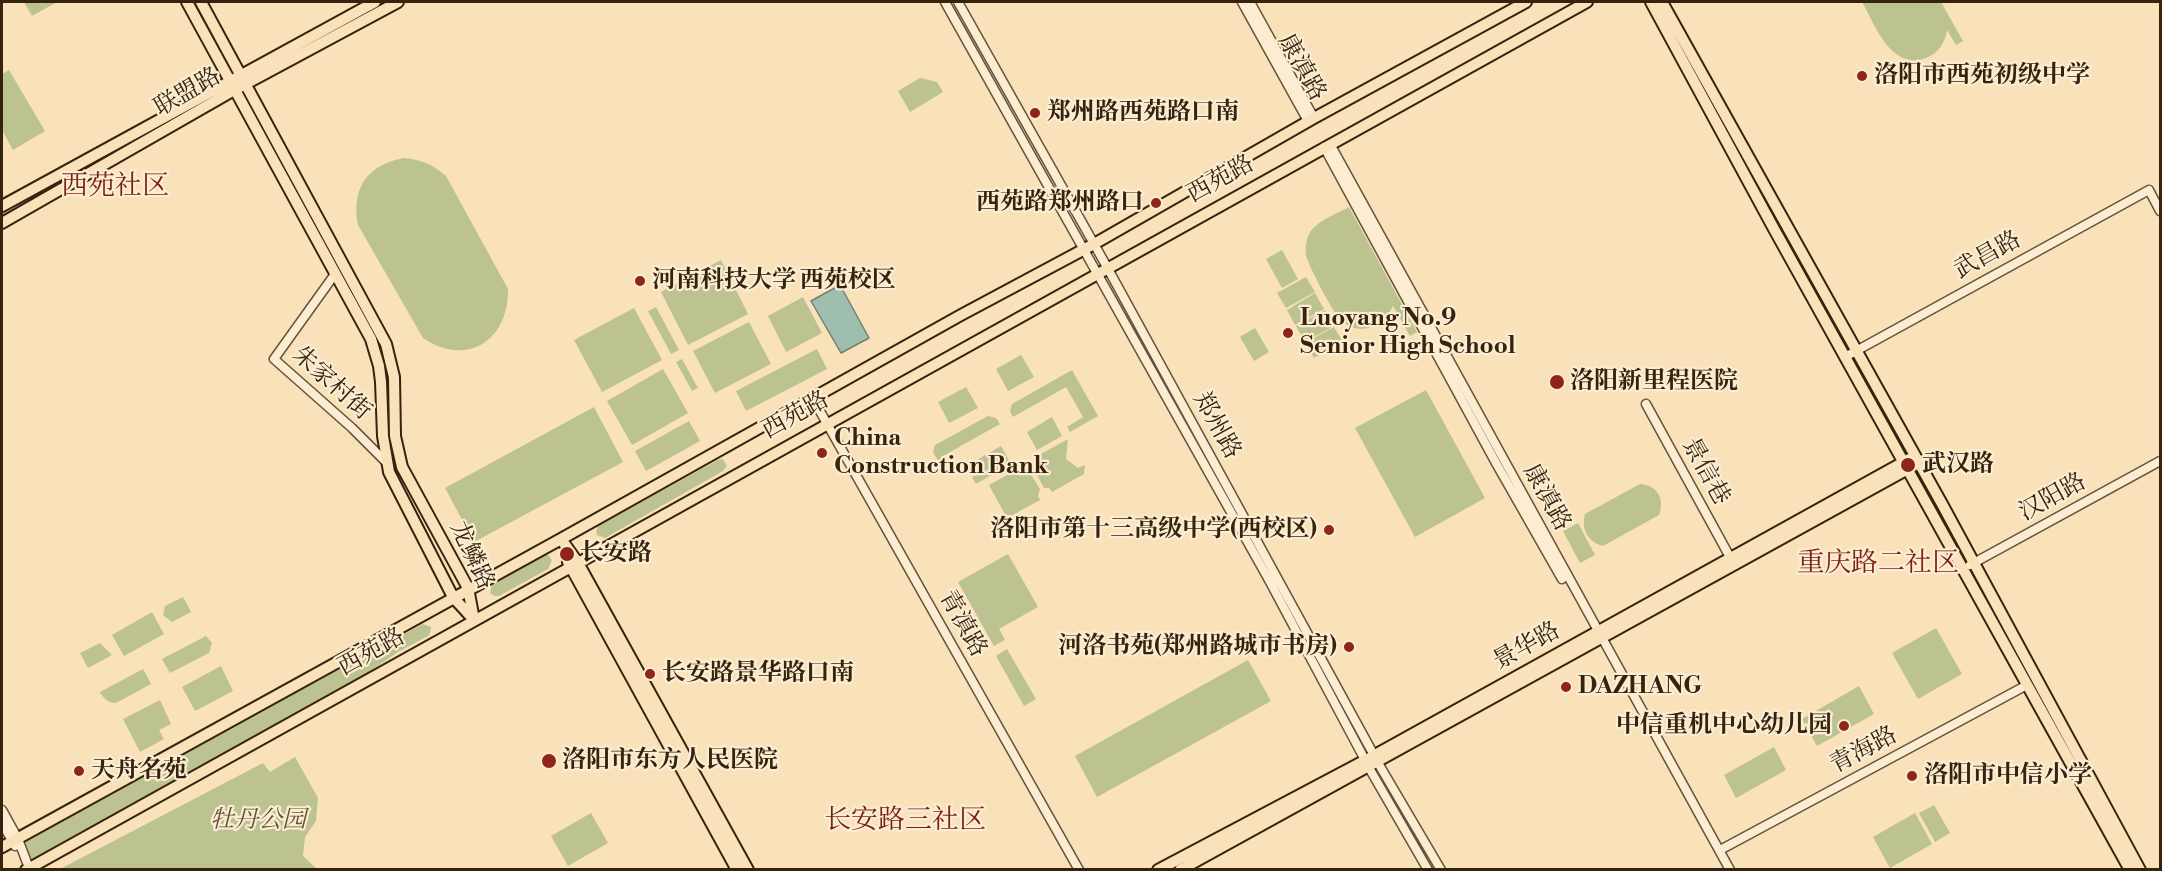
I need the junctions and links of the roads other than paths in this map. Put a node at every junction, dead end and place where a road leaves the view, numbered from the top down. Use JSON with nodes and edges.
{"nodes":[{"id":1,"x":187,"y":2,"type":"edge"},
{"id":2,"x":201,"y":2,"type":"edge"},
{"id":3,"x":375,"y":2,"type":"edge"},
{"id":4,"x":398,"y":2,"type":"edge"},
{"id":5,"x":1242,"y":2,"type":"edge"},
{"id":6,"x":1250,"y":2,"type":"edge"},
{"id":7,"x":1526,"y":2,"type":"edge"},
{"id":8,"x":1587,"y":2,"type":"edge"},
{"id":9,"x":1651,"y":2,"type":"edge"},
{"id":10,"x":1662,"y":2,"type":"edge"},
{"id":11,"x":962,"y":3,"type":"edge"},
{"id":12,"x":948,"y":5,"type":"edge"},
{"id":13,"x":238,"y":82,"type":"junction"},
{"id":14,"x":1311,"y":119,"type":"junction"},
{"id":15,"x":1327,"y":145,"type":"junction"},
{"id":16,"x":2,"y":206,"type":"edge"},
{"id":17,"x":2160,"y":211,"type":"edge"},
{"id":18,"x":2,"y":223,"type":"edge"},
{"id":19,"x":1094,"y":244,"type":"junction"},
{"id":20,"x":1083,"y":250,"type":"junction"},
{"id":21,"x":1107,"y":267,"type":"junction"},
{"id":22,"x":335,"y":274,"type":"junction"},
{"id":23,"x":1096,"y":274,"type":"junction"},
{"id":24,"x":1856,"y":351,"type":"junction"},
{"id":25,"x":1845,"y":357,"type":"junction"},
{"id":26,"x":812,"y":397,"type":"junction"},
{"id":27,"x":1646,"y":404,"type":"dead end"},
{"id":28,"x":826,"y":424,"type":"junction"},
{"id":29,"x":1916,"y":459,"type":"junction"},
{"id":30,"x":385,"y":461,"type":"junction"},
{"id":31,"x":2160,"y":461,"type":"edge"},
{"id":32,"x":1905,"y":466,"type":"junction"},
{"id":33,"x":561,"y":539,"type":"junction"},
{"id":34,"x":1731,"y":558,"type":"junction"},
{"id":35,"x":574,"y":565,"type":"junction"},
{"id":36,"x":1969,"y":566,"type":"junction"},
{"id":37,"x":468,"y":588,"type":"junction"},
{"id":38,"x":453,"y":597,"type":"junction"},
{"id":39,"x":474,"y":620,"type":"junction"},
{"id":40,"x":1597,"y":636,"type":"junction"},
{"id":41,"x":2027,"y":685,"type":"junction"},
{"id":42,"x":1372,"y":761,"type":"junction"},
{"id":43,"x":2,"y":810,"type":"edge"},
{"id":44,"x":2,"y":824,"type":"edge"},
{"id":45,"x":10,"y":843,"type":"edge"},
{"id":46,"x":1720,"y":850,"type":"junction"},
{"id":47,"x":28,"y":869,"type":"edge"},
{"id":48,"x":737,"y":870,"type":"edge"},
{"id":49,"x":748,"y":870,"type":"edge"},
{"id":50,"x":1079,"y":870,"type":"edge"},
{"id":51,"x":1158,"y":870,"type":"edge"},
{"id":52,"x":1180,"y":870,"type":"edge"},
{"id":53,"x":1428,"y":870,"type":"edge"},
{"id":54,"x":1442,"y":870,"type":"edge"},
{"id":55,"x":1725,"y":870,"type":"edge"},
{"id":56,"x":1730,"y":870,"type":"edge"},
{"id":57,"x":2130,"y":870,"type":"edge"},
{"id":58,"x":2140,"y":870,"type":"edge"}],
"edges":[{"from":1,"to":13,"type":"main road"},
{"from":2,"to":13,"type":"main road"},
{"from":3,"to":13,"type":"main road","name":"联盟路"},
{"from":4,"to":13,"type":"main road","name":"联盟路"},
{"from":5,"to":14,"type":"street","name":"康滇路"},
{"from":6,"to":14,"type":"street","name":"康滇路"},
{"from":7,"to":14,"type":"main road","name":"西苑路"},
{"from":8,"to":15,"type":"main road","name":"西苑路"},
{"from":9,"to":25,"type":"main road"},
{"from":10,"to":24,"type":"main road"},
{"from":11,"to":12,"type":"street"},
{"from":11,"to":19,"type":"street","name":"郑州路"},
{"from":12,"to":20,"type":"street","name":"郑州路"},
{"from":13,"to":16,"type":"main road","name":"联盟路"},
{"from":13,"to":18,"type":"main road","name":"联盟路"},
{"from":13,"to":22,"type":"main road","name":"龙鳞路"},
{"from":13,"to":37,"type":"main road","name":"龙鳞路"},
{"from":14,"to":19,"type":"main road","name":"西苑路"},
{"from":15,"to":21,"type":"main road","name":"西苑路"},
{"from":15,"to":40,"type":"street","name":"康滇路"},
{"from":17,"to":24,"type":"street","name":"武昌路"},
{"from":19,"to":20,"type":"main road","name":"西苑路"},
{"from":19,"to":21,"type":"street","name":"郑州路"},
{"from":20,"to":23,"type":"street","name":"郑州路"},
{"from":20,"to":26,"type":"main road","name":"西苑路"},
{"from":21,"to":23,"type":"main road","name":"西苑路"},
{"from":21,"to":42,"type":"street","name":"郑州路"},
{"from":22,"to":30,"type":"main road","name":"龙鳞路"},
{"from":22,"to":30,"type":"street","name":"朱家村街"},
{"from":23,"to":28,"type":"main road","name":"西苑路"},
{"from":23,"to":42,"type":"street","name":"郑州路"},
{"from":24,"to":25,"type":"street","name":"武昌路"},
{"from":24,"to":29,"type":"main road"},
{"from":25,"to":32,"type":"main road"},
{"from":26,"to":28,"type":"street","name":"青滇路"},
{"from":26,"to":33,"type":"main road","name":"西苑路"},
{"from":27,"to":34,"type":"street","name":"景信巷"},
{"from":28,"to":35,"type":"main road","name":"西苑路"},
{"from":28,"to":50,"type":"street","name":"青滇路"},
{"from":29,"to":32,"type":"main road","name":"景华路"},
{"from":29,"to":36,"type":"main road"},
{"from":30,"to":38,"type":"main road","name":"龙鳞路"},
{"from":31,"to":36,"type":"street","name":"汉阳路"},
{"from":32,"to":34,"type":"main road","name":"景华路"},
{"from":32,"to":36,"type":"main road"},
{"from":32,"to":40,"type":"main road","name":"景华路"},
{"from":33,"to":35,"type":"main road"},
{"from":33,"to":37,"type":"main road","name":"西苑路"},
{"from":34,"to":40,"type":"main road","name":"景华路"},
{"from":35,"to":39,"type":"main road","name":"西苑路"},
{"from":35,"to":48,"type":"main road"},
{"from":35,"to":49,"type":"main road"},
{"from":36,"to":41,"type":"main road"},
{"from":36,"to":58,"type":"main road"},
{"from":37,"to":38,"type":"main road","name":"西苑路"},
{"from":37,"to":39,"type":"main road","name":"龙鳞路"},
{"from":38,"to":39,"type":"main road","name":"龙鳞路"},
{"from":38,"to":45,"type":"main road","name":"西苑路"},
{"from":39,"to":47,"type":"main road","name":"西苑路"},
{"from":40,"to":42,"type":"main road","name":"景华路"},
{"from":40,"to":46,"type":"street","name":"康滇路"},
{"from":40,"to":55,"type":"street","name":"康滇路"},
{"from":41,"to":46,"type":"street","name":"青海路"},
{"from":41,"to":57,"type":"main road"},
{"from":42,"to":51,"type":"main road","name":"景华路"},
{"from":42,"to":52,"type":"main road","name":"景华路"},
{"from":42,"to":53,"type":"street","name":"郑州路"},
{"from":42,"to":54,"type":"street","name":"郑州路"},
{"from":43,"to":45,"type":"street"},
{"from":44,"to":45,"type":"street"},
{"from":45,"to":47,"type":"street"},
{"from":46,"to":56,"type":"street","name":"康滇路"}]}
